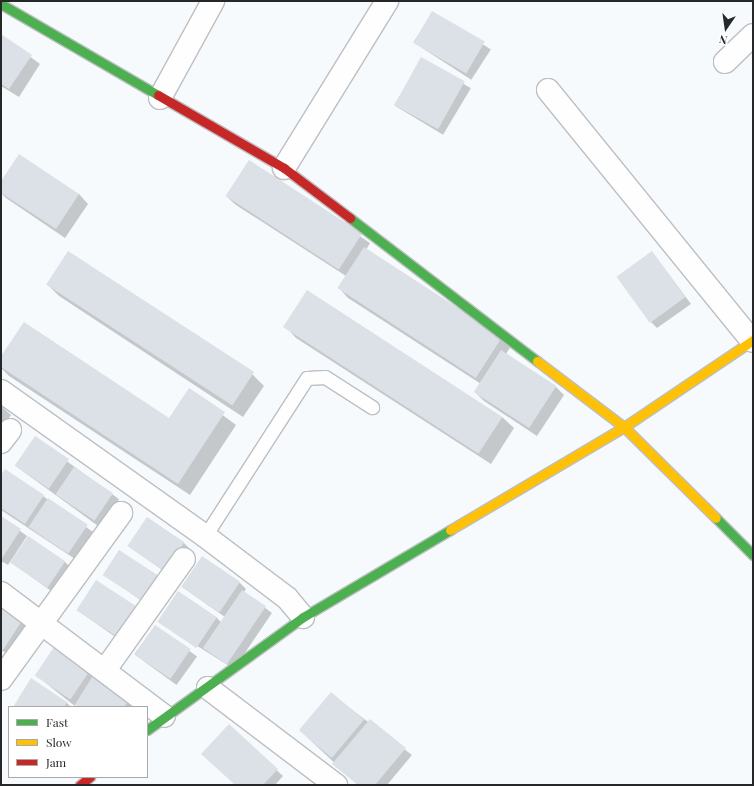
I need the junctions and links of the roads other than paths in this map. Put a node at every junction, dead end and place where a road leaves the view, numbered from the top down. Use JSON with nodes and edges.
{"nodes":[{"id":1,"x":213,"y":1,"type":"edge"},
{"id":2,"x":387,"y":1,"type":"edge"},
{"id":3,"x":1,"y":4,"type":"edge"},
{"id":4,"x":753,"y":35,"type":"edge"},
{"id":5,"x":726,"y":62,"type":"dead end"},
{"id":6,"x":548,"y":90,"type":"dead end"},
{"id":7,"x":160,"y":98,"type":"junction"},
{"id":8,"x":284,"y":168,"type":"junction"},
{"id":9,"x":752,"y":340,"type":"edge"},
{"id":10,"x":1,"y":391,"type":"edge"},
{"id":11,"x":372,"y":407,"type":"dead end"},
{"id":12,"x":624,"y":428,"type":"junction"},
{"id":13,"x":121,"y":513,"type":"dead end"},
{"id":14,"x":205,"y":536,"type":"junction"},
{"id":15,"x":753,"y":555,"type":"edge"},
{"id":16,"x":184,"y":558,"type":"dead end"},
{"id":17,"x":1,"y":593,"type":"edge"},
{"id":18,"x":303,"y":617,"type":"junction"},
{"id":19,"x":42,"y":624,"type":"junction"},
{"id":20,"x":105,"y":670,"type":"junction"},
{"id":21,"x":1,"y":679,"type":"edge"},
{"id":22,"x":208,"y":688,"type":"junction"},
{"id":23,"x":164,"y":716,"type":"junction"},
{"id":24,"x":148,"y":729,"type":"edge"},
{"id":25,"x":89,"y":778,"type":"edge"},
{"id":26,"x":80,"y":785,"type":"edge"},
{"id":27,"x":336,"y":785,"type":"edge"}],
"edges":[{"from":1,"to":7,"type":"street"},
{"from":2,"to":8,"type":"street"},
{"from":3,"to":7,"type":"street"},
{"from":4,"to":5,"type":"street"},
{"from":6,"to":9,"type":"street"},
{"from":7,"to":8,"type":"street"},
{"from":8,"to":12,"type":"street"},
{"from":9,"to":12,"type":"street"},
{"from":10,"to":14,"type":"street"},
{"from":11,"to":14,"type":"lane"},
{"from":12,"to":15,"type":"street"},
{"from":12,"to":18,"type":"street"},
{"from":13,"to":19,"type":"street"},
{"from":14,"to":18,"type":"street"},
{"from":16,"to":20,"type":"street"},
{"from":17,"to":19,"type":"street"},
{"from":18,"to":22,"type":"street"},
{"from":19,"to":20,"type":"street"},
{"from":19,"to":21,"type":"street"},
{"from":20,"to":23,"type":"street"},
{"from":22,"to":23,"type":"street"},
{"from":22,"to":27,"type":"street"},
{"from":23,"to":24,"type":"street"},
{"from":25,"to":26,"type":"street"}]}
